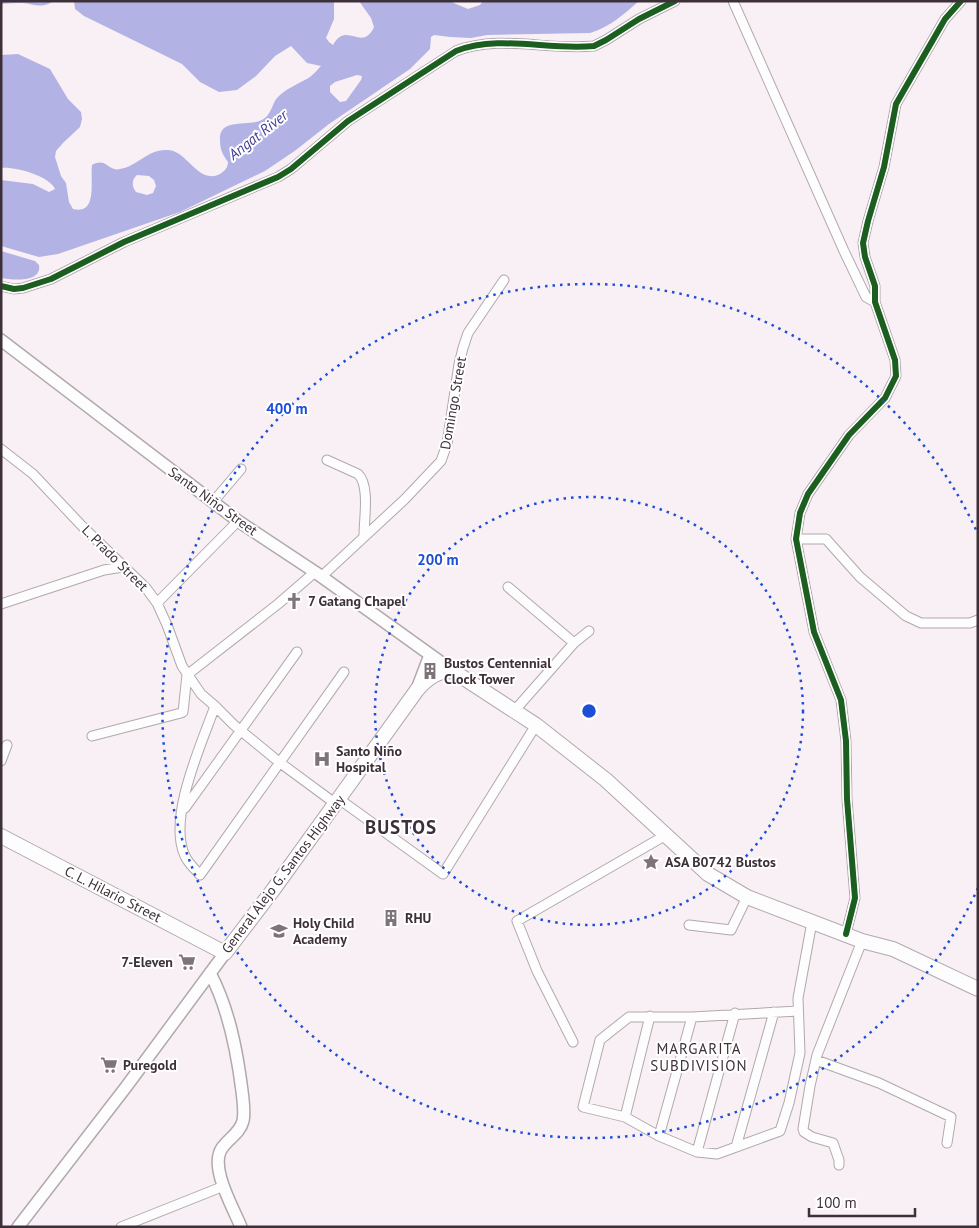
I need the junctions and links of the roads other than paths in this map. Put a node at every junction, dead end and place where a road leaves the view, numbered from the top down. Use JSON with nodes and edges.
{"nodes":[{"id":1,"x":675,"y":1,"type":"edge"},
{"id":2,"x":733,"y":1,"type":"edge"},
{"id":3,"x":961,"y":1,"type":"edge"},
{"id":4,"x":504,"y":280,"type":"dead end"},
{"id":5,"x":1,"y":286,"type":"edge"},
{"id":6,"x":876,"y":302,"type":"junction"},
{"id":7,"x":1,"y":340,"type":"edge"},
{"id":8,"x":1,"y":448,"type":"edge"},
{"id":9,"x":327,"y":460,"type":"dead end"},
{"id":10,"x":241,"y":469,"type":"dead end"},
{"id":11,"x":213,"y":502,"type":"junction"},
{"id":12,"x":238,"y":521,"type":"junction"},
{"id":13,"x":364,"y":535,"type":"junction"},
{"id":14,"x":796,"y":539,"type":"junction"},
{"id":15,"x":123,"y":567,"type":"junction"},
{"id":16,"x":318,"y":574,"type":"junction"},
{"id":17,"x":508,"y":588,"type":"dead end"},
{"id":18,"x":157,"y":603,"type":"junction"},
{"id":19,"x":1,"y":604,"type":"edge"},
{"id":20,"x":978,"y":620,"type":"edge"},
{"id":21,"x":589,"y":631,"type":"dead end"},
{"id":22,"x":574,"y":643,"type":"junction"},
{"id":23,"x":297,"y":652,"type":"dead end"},
{"id":24,"x":430,"y":655,"type":"junction"},
{"id":25,"x":453,"y":671,"type":"junction"},
{"id":26,"x":344,"y":672,"type":"dead end"},
{"id":27,"x":188,"y":675,"type":"junction"},
{"id":28,"x":417,"y":690,"type":"junction"},
{"id":29,"x":215,"y":706,"type":"junction"},
{"id":30,"x":515,"y":710,"type":"junction"},
{"id":31,"x":536,"y":725,"type":"junction"},
{"id":32,"x":240,"y":730,"type":"junction"},
{"id":33,"x":92,"y":736,"type":"dead end"},
{"id":34,"x":7,"y":745,"type":"dead end"},
{"id":35,"x":1,"y":761,"type":"edge"},
{"id":36,"x":279,"y":762,"type":"junction"},
{"id":37,"x":338,"y":802,"type":"junction"},
{"id":38,"x":181,"y":814,"type":"junction"},
{"id":39,"x":1,"y":836,"type":"edge"},
{"id":40,"x":666,"y":836,"type":"junction"},
{"id":41,"x":747,"y":897,"type":"junction"},
{"id":42,"x":812,"y":922,"type":"junction"},
{"id":43,"x":689,"y":925,"type":"dead end"},
{"id":44,"x":846,"y":934,"type":"junction"},
{"id":45,"x":862,"y":941,"type":"junction"},
{"id":46,"x":225,"y":953,"type":"junction"},
{"id":47,"x":210,"y":973,"type":"junction"},
{"id":48,"x":978,"y":989,"type":"edge"},
{"id":49,"x":798,"y":1011,"type":"junction"},
{"id":50,"x":774,"y":1012,"type":"junction"},
{"id":51,"x":736,"y":1013,"type":"junction"},
{"id":52,"x":650,"y":1016,"type":"junction"},
{"id":53,"x":692,"y":1017,"type":"junction"},
{"id":54,"x":573,"y":1042,"type":"dead end"},
{"id":55,"x":816,"y":1060,"type":"junction"},
{"id":56,"x":624,"y":1117,"type":"junction"},
{"id":57,"x":659,"y":1136,"type":"junction"},
{"id":58,"x":947,"y":1142,"type":"dead end"},
{"id":59,"x":736,"y":1147,"type":"junction"},
{"id":60,"x":697,"y":1152,"type":"junction"},
{"id":61,"x":839,"y":1165,"type":"dead end"},
{"id":62,"x":224,"y":1186,"type":"junction"},
{"id":63,"x":18,"y":1227,"type":"edge"},
{"id":64,"x":121,"y":1227,"type":"edge"},
{"id":65,"x":241,"y":1227,"type":"edge"}],
"edges":[{"from":1,"to":5,"type":"street"},
{"from":2,"to":6,"type":"street"},
{"from":3,"to":6,"type":"street"},
{"from":4,"to":13,"type":"street","name":"Domingo Street"},
{"from":6,"to":14,"type":"street"},
{"from":7,"to":11,"type":"main road","name":"Santo Niño Street"},
{"from":8,"to":15,"type":"street","name":"L. Prado Street"},
{"from":9,"to":13,"type":"street"},
{"from":10,"to":11,"type":"street"},
{"from":11,"to":12,"type":"main road","name":"Santo Niño Street"},
{"from":12,"to":16,"type":"main road","name":"Santo Niño Street"},
{"from":12,"to":18,"type":"street"},
{"from":13,"to":16,"type":"street","name":"Domingo Street"},
{"from":14,"to":20,"type":"street"},
{"from":14,"to":44,"type":"street"},
{"from":15,"to":18,"type":"street","name":"L. Prado Street"},
{"from":15,"to":19,"type":"street"},
{"from":16,"to":24,"type":"main road","name":"Santo Niño Street"},
{"from":16,"to":27,"type":"street","name":"Domingo Street"},
{"from":17,"to":22,"type":"street"},
{"from":18,"to":27,"type":"street","name":"L. Prado Street"},
{"from":21,"to":22,"type":"street"},
{"from":22,"to":30,"type":"street"},
{"from":23,"to":32,"type":"street"},
{"from":24,"to":25,"type":"main road","name":"Santo Niño Street"},
{"from":24,"to":28,"type":"main road"},
{"from":25,"to":28,"type":"main road","name":"General Alejo G. Santos Highway"},
{"from":25,"to":30,"type":"main road"},
{"from":26,"to":36,"type":"street"},
{"from":27,"to":29,"type":"street","name":"L. Prado Street"},
{"from":27,"to":33,"type":"street"},
{"from":28,"to":37,"type":"main road","name":"General Alejo G. Santos Highway"},
{"from":29,"to":32,"type":"street","name":"L. Prado Street"},
{"from":29,"to":38,"type":"street"},
{"from":30,"to":31,"type":"main road"},
{"from":31,"to":37,"type":"street","name":"L. Prado Street"},
{"from":31,"to":40,"type":"main road"},
{"from":32,"to":36,"type":"street","name":"L. Prado Street"},
{"from":32,"to":38,"type":"street"},
{"from":34,"to":35,"type":"street"},
{"from":36,"to":37,"type":"street","name":"L. Prado Street"},
{"from":36,"to":38,"type":"street"},
{"from":37,"to":46,"type":"main road","name":"General Alejo G. Santos Highway"},
{"from":39,"to":46,"type":"main road","name":"C. L. Hilario Street"},
{"from":40,"to":41,"type":"main road"},
{"from":40,"to":54,"type":"street"},
{"from":41,"to":42,"type":"main road"},
{"from":41,"to":43,"type":"street"},
{"from":42,"to":44,"type":"main road"},
{"from":42,"to":49,"type":"street"},
{"from":44,"to":45,"type":"main road"},
{"from":45,"to":48,"type":"main road"},
{"from":45,"to":55,"type":"street"},
{"from":46,"to":47,"type":"main road","name":"General Alejo G. Santos Highway"},
{"from":47,"to":62,"type":"main road"},
{"from":47,"to":63,"type":"main road","name":"General Alejo G. Santos Highway"},
{"from":49,"to":50,"type":"street"},
{"from":49,"to":59,"type":"street"},
{"from":50,"to":51,"type":"street"},
{"from":50,"to":59,"type":"street"},
{"from":51,"to":53,"type":"street"},
{"from":51,"to":60,"type":"street"},
{"from":52,"to":53,"type":"street"},
{"from":52,"to":56,"type":"street"},
{"from":52,"to":56,"type":"street"},
{"from":53,"to":57,"type":"street"},
{"from":55,"to":58,"type":"street"},
{"from":55,"to":61,"type":"street"},
{"from":56,"to":57,"type":"street"},
{"from":57,"to":60,"type":"street"},
{"from":59,"to":60,"type":"street"},
{"from":62,"to":64,"type":"street"},
{"from":62,"to":65,"type":"main road"}]}
